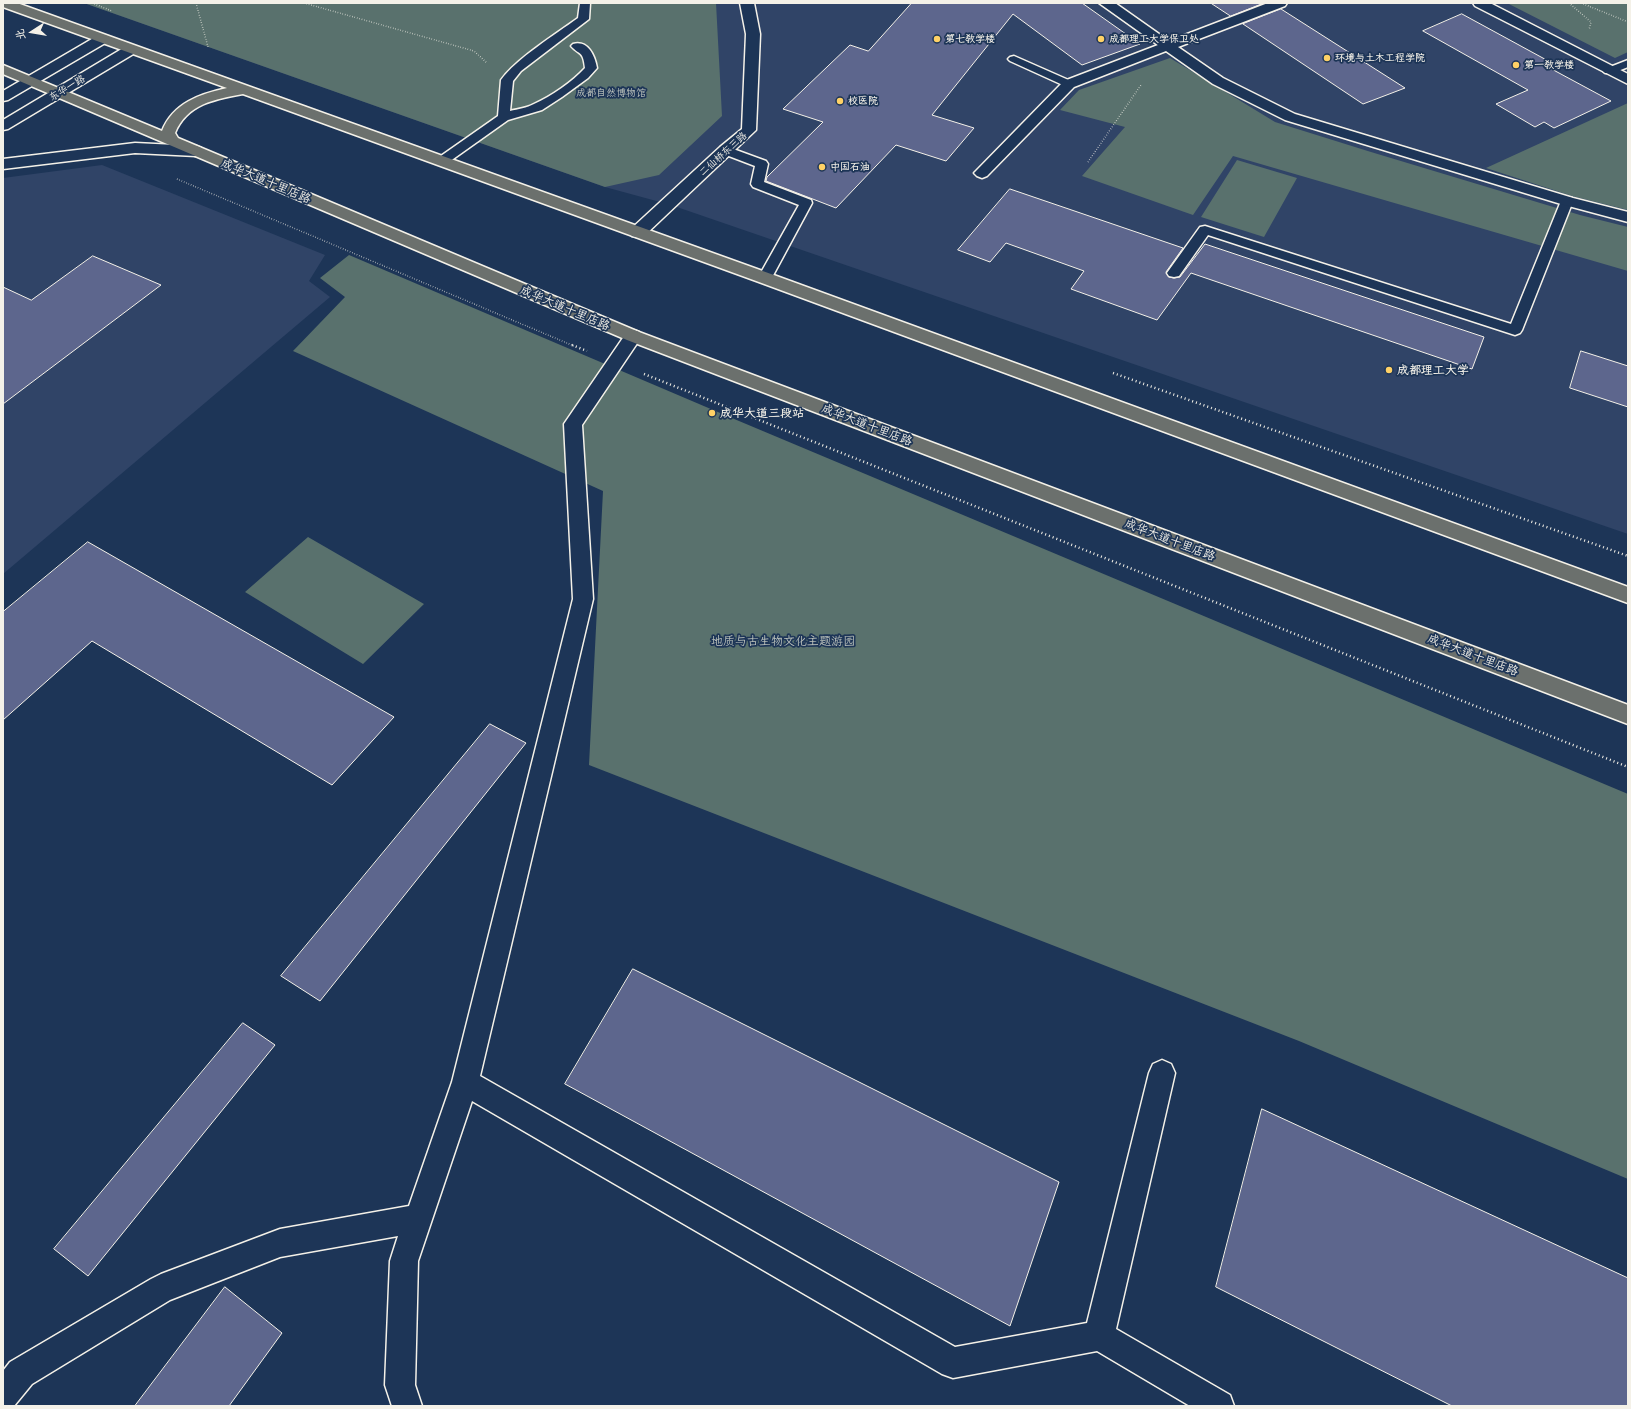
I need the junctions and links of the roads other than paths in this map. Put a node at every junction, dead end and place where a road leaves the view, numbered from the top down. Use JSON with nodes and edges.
{"nodes":[{"id":1,"x":5,"y":3,"type":"edge"},
{"id":2,"x":585,"y":3,"type":"edge"},
{"id":3,"x":747,"y":3,"type":"edge"},
{"id":4,"x":1106,"y":3,"type":"edge"},
{"id":5,"x":1280,"y":3,"type":"edge"},
{"id":6,"x":1480,"y":3,"type":"edge"},
{"id":7,"x":102,"y":39,"type":"junction"},
{"id":8,"x":577,"y":46,"type":"dead end"},
{"id":9,"x":1167,"y":47,"type":"junction"},
{"id":10,"x":130,"y":50,"type":"junction"},
{"id":11,"x":1014,"y":59,"type":"dead end"},
{"id":12,"x":1628,"y":63,"type":"edge"},
{"id":13,"x":3,"y":69,"type":"edge"},
{"id":14,"x":1609,"y":70,"type":"junction"},
{"id":15,"x":31,"y":80,"type":"junction"},
{"id":16,"x":1628,"y":80,"type":"edge"},
{"id":17,"x":1069,"y":84,"type":"junction"},
{"id":18,"x":242,"y":90,"type":"junction"},
{"id":19,"x":59,"y":92,"type":"junction"},
{"id":20,"x":3,"y":97,"type":"edge"},
{"id":21,"x":504,"y":117,"type":"junction"},
{"id":22,"x":3,"y":126,"type":"edge"},
{"id":23,"x":173,"y":142,"type":"junction"},
{"id":24,"x":725,"y":150,"type":"junction"},
{"id":25,"x":196,"y":151,"type":"junction"},
{"id":26,"x":442,"y":161,"type":"junction"},
{"id":27,"x":3,"y":164,"type":"edge"},
{"id":28,"x":982,"y":173,"type":"dead end"},
{"id":29,"x":1567,"y":202,"type":"junction"},
{"id":30,"x":1628,"y":217,"type":"edge"},
{"id":31,"x":638,"y":232,"type":"junction"},
{"id":32,"x":1174,"y":273,"type":"dead end"},
{"id":33,"x":765,"y":278,"type":"junction"},
{"id":34,"x":633,"y":336,"type":"junction"},
{"id":35,"x":1628,"y":595,"type":"edge"},
{"id":36,"x":1628,"y":714,"type":"edge"},
{"id":37,"x":1162,"y":1073,"type":"dead end"},
{"id":38,"x":465,"y":1082,"type":"junction"},
{"id":39,"x":419,"y":1218,"type":"junction"},
{"id":40,"x":1099,"y":1336,"type":"junction"},
{"id":41,"x":3,"y":1396,"type":"edge"},
{"id":42,"x":407,"y":1406,"type":"edge"},
{"id":43,"x":1219,"y":1406,"type":"edge"}],
"edges":[{"from":1,"to":7,"type":"main road"},
{"from":2,"to":21,"type":"lane"},
{"from":3,"to":24,"type":"street","name":"二仙桥东三路"},
{"from":4,"to":9,"type":"street"},
{"from":5,"to":9,"type":"street"},
{"from":6,"to":14,"type":"street"},
{"from":7,"to":10,"type":"main road"},
{"from":7,"to":15,"type":"street"},
{"from":8,"to":21,"type":"lane"},
{"from":9,"to":17,"type":"street"},
{"from":9,"to":29,"type":"street"},
{"from":10,"to":18,"type":"main road"},
{"from":10,"to":19,"type":"street","name":"东华一路"},
{"from":11,"to":17,"type":"lane"},
{"from":12,"to":14,"type":"lane"},
{"from":13,"to":15,"type":"main road","name":"成华大道十里店路"},
{"from":14,"to":16,"type":"street"},
{"from":15,"to":19,"type":"main road","name":"成华大道十里店路"},
{"from":15,"to":20,"type":"street"},
{"from":17,"to":28,"type":"street"},
{"from":18,"to":23,"type":"main road"},
{"from":18,"to":26,"type":"main road"},
{"from":19,"to":22,"type":"street","name":"东华一路"},
{"from":19,"to":23,"type":"main road","name":"成华大道十里店路"},
{"from":21,"to":26,"type":"lane"},
{"from":23,"to":25,"type":"main road","name":"成华大道十里店路"},
{"from":24,"to":31,"type":"street","name":"二仙桥东三路"},
{"from":24,"to":33,"type":"lane"},
{"from":25,"to":27,"type":"street"},
{"from":25,"to":34,"type":"main road","name":"成华大道十里店路"},
{"from":26,"to":31,"type":"main road"},
{"from":29,"to":30,"type":"street"},
{"from":29,"to":32,"type":"lane"},
{"from":31,"to":33,"type":"main road"},
{"from":33,"to":35,"type":"main road"},
{"from":34,"to":36,"type":"main road","name":"成华大道十里店路"},
{"from":34,"to":38,"type":"street"},
{"from":37,"to":40,"type":"street"},
{"from":38,"to":39,"type":"street"},
{"from":38,"to":40,"type":"street"},
{"from":39,"to":41,"type":"street"},
{"from":39,"to":42,"type":"street"},
{"from":40,"to":43,"type":"street"}]}
